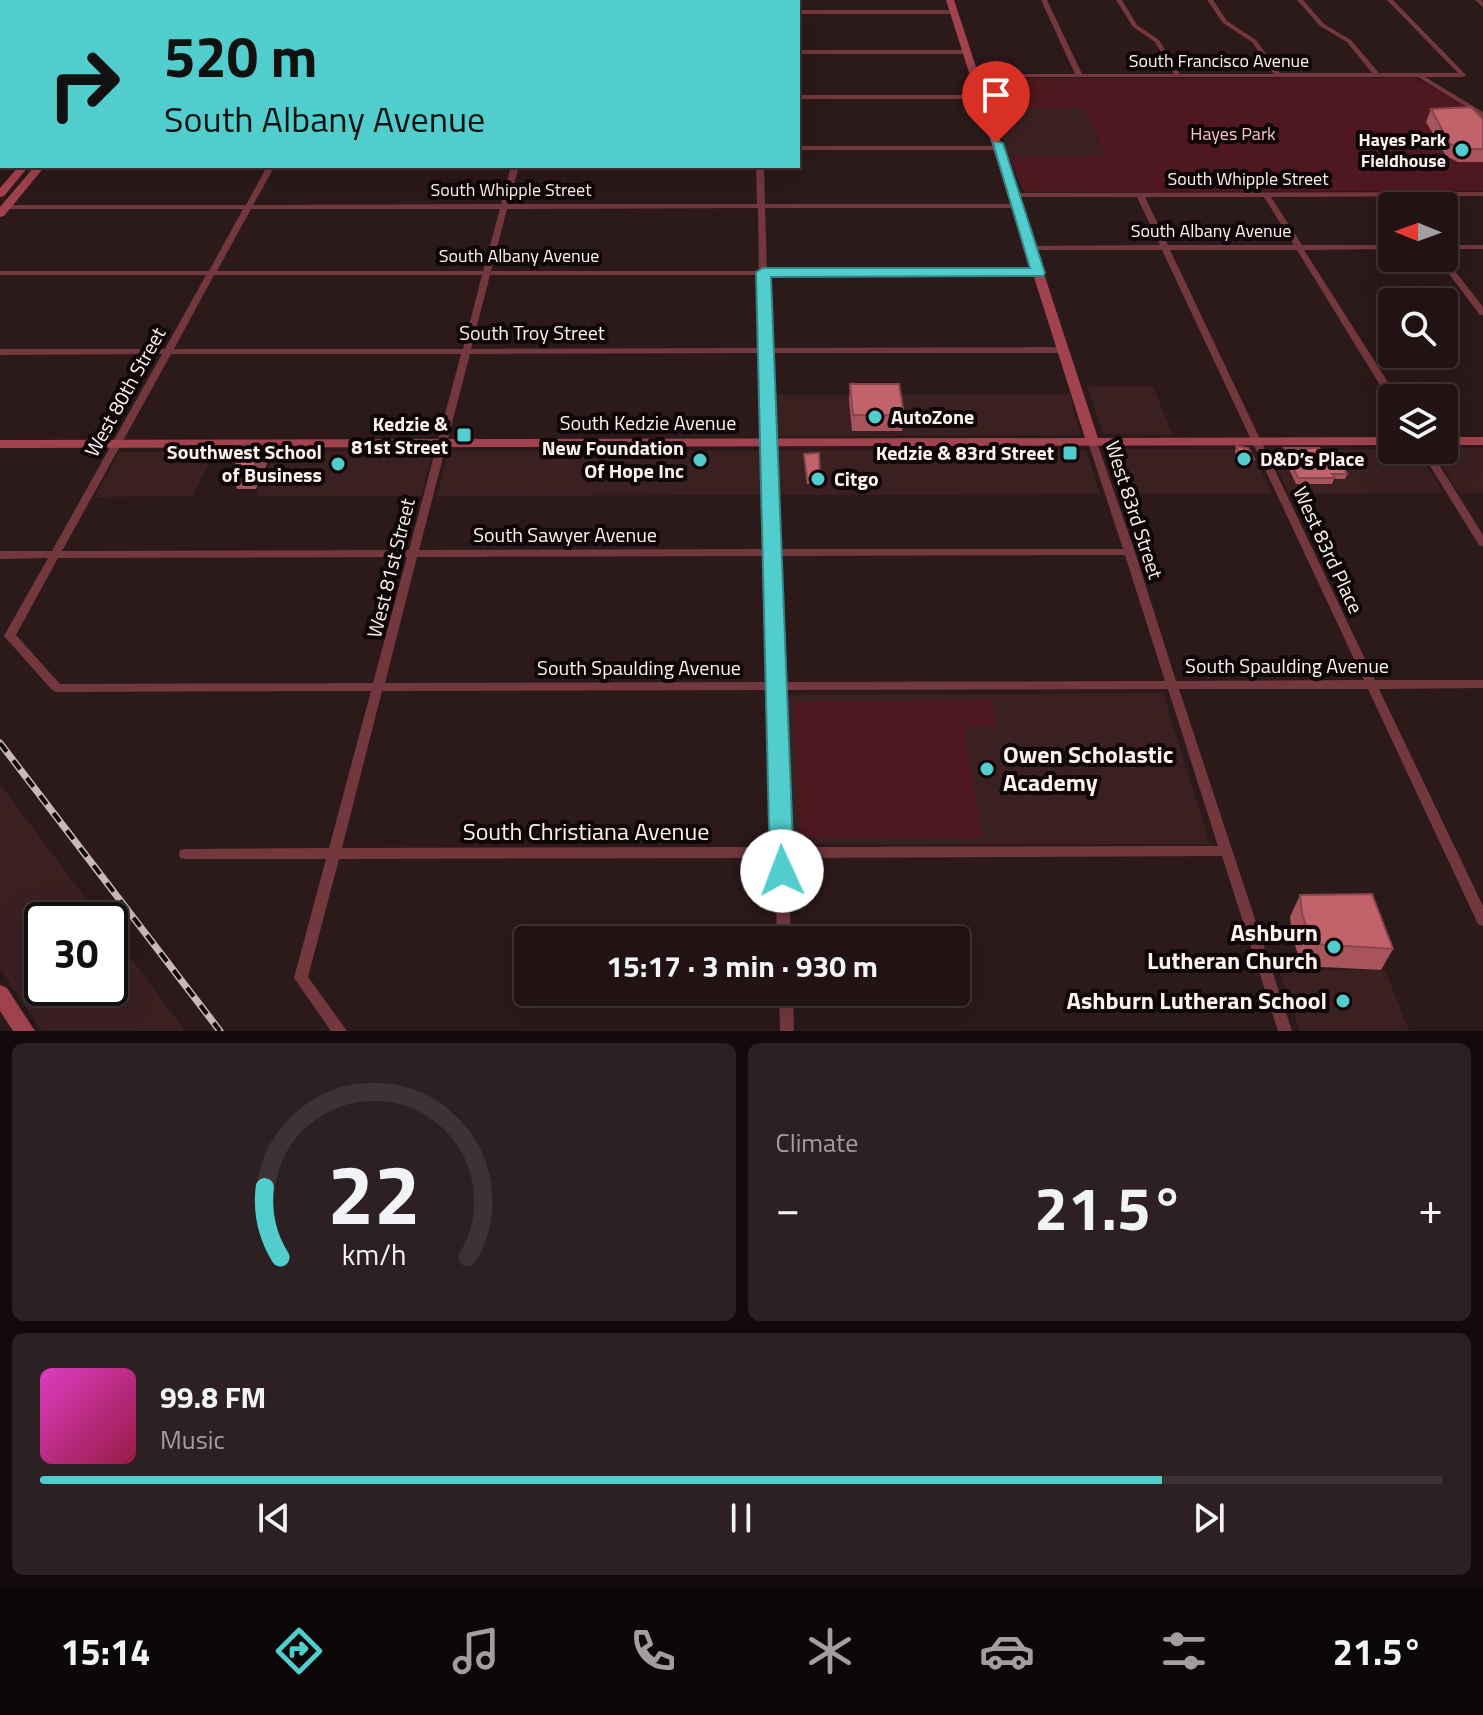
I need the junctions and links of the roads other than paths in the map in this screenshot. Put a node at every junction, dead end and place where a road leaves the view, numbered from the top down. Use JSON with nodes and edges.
{"nodes":[{"id":1,"x":950,"y":0,"type":"edge"},
{"id":2,"x":1044,"y":0,"type":"edge"},
{"id":3,"x":1119,"y":0,"type":"edge"},
{"id":4,"x":1210,"y":0,"type":"edge"},
{"id":5,"x":1300,"y":0,"type":"edge"},
{"id":6,"x":1390,"y":0,"type":"edge"},
{"id":7,"x":1478,"y":0,"type":"edge"},
{"id":8,"x":1483,"y":5,"type":"edge"},
{"id":9,"x":800,"y":12,"type":"edge"},
{"id":10,"x":954,"y":12,"type":"junction"},
{"id":11,"x":800,"y":52,"type":"edge"},
{"id":12,"x":967,"y":52,"type":"junction"},
{"id":13,"x":1079,"y":75,"type":"junction"},
{"id":14,"x":1178,"y":75,"type":"junction"},
{"id":15,"x":1278,"y":75,"type":"junction"},
{"id":16,"x":1377,"y":75,"type":"junction"},
{"id":17,"x":1416,"y":75,"type":"junction"},
{"id":18,"x":975,"y":76,"type":"junction"},
{"id":19,"x":800,"y":97,"type":"edge"},
{"id":20,"x":982,"y":97,"type":"junction"},
{"id":21,"x":1483,"y":115,"type":"edge"},
{"id":22,"x":800,"y":148,"type":"edge"},
{"id":23,"x":998,"y":148,"type":"junction"},
{"id":24,"x":22,"y":168,"type":"edge"},
{"id":25,"x":38,"y":168,"type":"edge"},
{"id":26,"x":270,"y":168,"type":"edge"},
{"id":27,"x":514,"y":168,"type":"edge"},
{"id":28,"x":760,"y":168,"type":"edge"},
{"id":29,"x":0,"y":194,"type":"edge"},
{"id":30,"x":1266,"y":194,"type":"junction"},
{"id":31,"x":1378,"y":194,"type":"edge"},
{"id":32,"x":1458,"y":194,"type":"edge"},
{"id":33,"x":1483,"y":194,"type":"edge"},
{"id":34,"x":1140,"y":195,"type":"junction"},
{"id":35,"x":1015,"y":200,"type":"junction"},
{"id":36,"x":505,"y":206,"type":"junction"},
{"id":37,"x":761,"y":206,"type":"junction"},
{"id":38,"x":249,"y":207,"type":"junction"},
{"id":39,"x":3,"y":210,"type":"edge"},
{"id":40,"x":1299,"y":247,"type":"junction"},
{"id":41,"x":1378,"y":247,"type":"edge"},
{"id":42,"x":1458,"y":247,"type":"edge"},
{"id":43,"x":1483,"y":247,"type":"edge"},
{"id":44,"x":1030,"y":248,"type":"junction"},
{"id":45,"x":1165,"y":248,"type":"junction"},
{"id":46,"x":488,"y":272,"type":"junction"},
{"id":47,"x":763,"y":272,"type":"junction"},
{"id":48,"x":1452,"y":272,"type":"edge"},
{"id":49,"x":0,"y":273,"type":"edge"},
{"id":50,"x":212,"y":273,"type":"junction"},
{"id":51,"x":1038,"y":273,"type":"junction"},
{"id":52,"x":1483,"y":313,"type":"edge"},
{"id":53,"x":765,"y":350,"type":"junction"},
{"id":54,"x":1063,"y":350,"type":"junction"},
{"id":55,"x":467,"y":351,"type":"junction"},
{"id":56,"x":0,"y":352,"type":"edge"},
{"id":57,"x":168,"y":352,"type":"junction"},
{"id":58,"x":1384,"y":384,"type":"edge"},
{"id":59,"x":1257,"y":441,"type":"junction"},
{"id":60,"x":1378,"y":441,"type":"edge"},
{"id":61,"x":1458,"y":441,"type":"edge"},
{"id":62,"x":1483,"y":441,"type":"edge"},
{"id":63,"x":1093,"y":442,"type":"junction"},
{"id":64,"x":441,"y":443,"type":"junction"},
{"id":65,"x":769,"y":443,"type":"junction"},
{"id":66,"x":0,"y":444,"type":"edge"},
{"id":67,"x":117,"y":444,"type":"junction"},
{"id":68,"x":1434,"y":464,"type":"edge"},
{"id":69,"x":1483,"y":543,"type":"edge"},
{"id":70,"x":773,"y":552,"type":"junction"},
{"id":71,"x":1130,"y":552,"type":"junction"},
{"id":72,"x":414,"y":553,"type":"junction"},
{"id":73,"x":0,"y":555,"type":"edge"},
{"id":74,"x":55,"y":555,"type":"junction"},
{"id":75,"x":10,"y":636,"type":"joint"},
{"id":76,"x":1172,"y":684,"type":"junction"},
{"id":77,"x":1371,"y":684,"type":"junction"},
{"id":78,"x":1483,"y":684,"type":"edge"},
{"id":79,"x":776,"y":686,"type":"junction"},
{"id":80,"x":379,"y":688,"type":"junction"},
{"id":81,"x":1227,"y":851,"type":"junction"},
{"id":82,"x":185,"y":854,"type":"dead end"},
{"id":83,"x":781,"y":854,"type":"junction"},
{"id":84,"x":334,"y":855,"type":"junction"},
{"id":85,"x":1483,"y":920,"type":"edge"},
{"id":86,"x":784,"y":926,"type":"edge"},
{"id":87,"x":0,"y":994,"type":"edge"},
{"id":88,"x":786,"y":1006,"type":"edge"},
{"id":89,"x":25,"y":1031,"type":"edge"},
{"id":90,"x":340,"y":1031,"type":"edge"},
{"id":91,"x":787,"y":1031,"type":"edge"},
{"id":92,"x":1285,"y":1031,"type":"edge"}],
"edges":[{"from":1,"to":10,"type":"main road","name":"West 83rd Street"},
{"from":2,"to":13,"type":"street"},
{"from":3,"to":14,"type":"street"},
{"from":4,"to":15,"type":"street"},
{"from":5,"to":16,"type":"street"},
{"from":6,"to":17,"type":"street","name":"South Francisco Avenue"},
{"from":7,"to":8,"type":"street"},
{"from":9,"to":10,"type":"street"},
{"from":10,"to":12,"type":"main road","name":"West 83rd Street"},
{"from":11,"to":12,"type":"street"},
{"from":12,"to":18,"type":"main road","name":"West 83rd Street"},
{"from":13,"to":14,"type":"street","name":"South Francisco Avenue"},
{"from":13,"to":18,"type":"street","name":"South Francisco Avenue"},
{"from":14,"to":15,"type":"street","name":"South Francisco Avenue"},
{"from":15,"to":16,"type":"street","name":"South Francisco Avenue"},
{"from":16,"to":17,"type":"street","name":"South Francisco Avenue"},
{"from":17,"to":21,"type":"street"},
{"from":18,"to":20,"type":"main road","name":"West 83rd Street"},
{"from":19,"to":20,"type":"street"},
{"from":20,"to":23,"type":"main road","name":"West 83rd Street"},
{"from":22,"to":23,"type":"street"},
{"from":23,"to":35,"type":"main road","name":"West 83rd Street"},
{"from":24,"to":29,"type":"main road"},
{"from":25,"to":39,"type":"main road"},
{"from":26,"to":38,"type":"street","name":"West 80th Street"},
{"from":27,"to":36,"type":"street","name":"West 81st Street"},
{"from":28,"to":37,"type":"street"},
{"from":30,"to":31,"type":"street","name":"South Whipple Street"},
{"from":30,"to":34,"type":"street","name":"South Whipple Street"},
{"from":30,"to":40,"type":"street"},
{"from":32,"to":33,"type":"street","name":"South Whipple Street"},
{"from":34,"to":35,"type":"street","name":"South Whipple Street"},
{"from":34,"to":45,"type":"street","name":"West 83rd Place"},
{"from":35,"to":37,"type":"street","name":"South Whipple Street"},
{"from":35,"to":44,"type":"main road","name":"West 83rd Street"},
{"from":36,"to":37,"type":"street","name":"South Whipple Street"},
{"from":36,"to":38,"type":"street","name":"South Whipple Street"},
{"from":36,"to":46,"type":"street","name":"West 81st Street"},
{"from":37,"to":47,"type":"street"},
{"from":38,"to":39,"type":"street","name":"South Whipple Street"},
{"from":38,"to":50,"type":"street","name":"West 80th Street"},
{"from":40,"to":41,"type":"street","name":"South Albany Avenue"},
{"from":40,"to":45,"type":"street","name":"South Albany Avenue"},
{"from":40,"to":58,"type":"street"},
{"from":42,"to":43,"type":"street"},
{"from":44,"to":45,"type":"street","name":"South Albany Avenue"},
{"from":44,"to":51,"type":"main road","name":"West 83rd Street"},
{"from":45,"to":59,"type":"street","name":"West 83rd Place"},
{"from":46,"to":47,"type":"street","name":"South Albany Avenue"},
{"from":46,"to":50,"type":"street","name":"South Albany Avenue"},
{"from":46,"to":55,"type":"street","name":"West 81st Street"},
{"from":47,"to":51,"type":"street","name":"South Albany Avenue"},
{"from":47,"to":53,"type":"street"},
{"from":48,"to":52,"type":"street"},
{"from":49,"to":50,"type":"street","name":"South Albany Avenue"},
{"from":50,"to":57,"type":"street","name":"West 80th Street"},
{"from":51,"to":54,"type":"main road","name":"West 83rd Street"},
{"from":53,"to":54,"type":"street","name":"South Troy Street"},
{"from":53,"to":55,"type":"street","name":"South Troy Street"},
{"from":53,"to":65,"type":"street"},
{"from":54,"to":63,"type":"main road","name":"West 83rd Street"},
{"from":55,"to":57,"type":"street","name":"South Troy Street"},
{"from":55,"to":64,"type":"street","name":"West 81st Street"},
{"from":56,"to":57,"type":"street","name":"South Troy Street"},
{"from":57,"to":67,"type":"street","name":"West 80th Street"},
{"from":59,"to":60,"type":"main road","name":"South Kedzie Avenue"},
{"from":59,"to":63,"type":"main road","name":"South Kedzie Avenue"},
{"from":59,"to":77,"type":"street","name":"West 83rd Place"},
{"from":61,"to":62,"type":"main road"},
{"from":63,"to":65,"type":"main road","name":"South Kedzie Avenue"},
{"from":63,"to":71,"type":"street","name":"West 83rd Street"},
{"from":64,"to":65,"type":"main road","name":"South Kedzie Avenue"},
{"from":64,"to":67,"type":"main road","name":"South Kedzie Avenue"},
{"from":64,"to":72,"type":"street","name":"West 81st Street"},
{"from":65,"to":70,"type":"street"},
{"from":66,"to":67,"type":"main road","name":"South Kedzie Avenue"},
{"from":67,"to":74,"type":"street","name":"West 80th Street"},
{"from":68,"to":69,"type":"street"},
{"from":70,"to":71,"type":"street","name":"South Sawyer Avenue"},
{"from":70,"to":72,"type":"street","name":"South Sawyer Avenue"},
{"from":70,"to":79,"type":"street"},
{"from":71,"to":76,"type":"street","name":"West 83rd Street"},
{"from":72,"to":74,"type":"street","name":"South Sawyer Avenue"},
{"from":72,"to":80,"type":"street","name":"West 81st Street"},
{"from":73,"to":74,"type":"street","name":"South Sawyer Avenue"},
{"from":74,"to":75,"type":"street","name":"West 80th Street"},
{"from":75,"to":80,"type":"street","name":"South Spaulding Avenue"},
{"from":76,"to":77,"type":"street","name":"South Spaulding Avenue"},
{"from":76,"to":79,"type":"street","name":"South Spaulding Avenue"},
{"from":76,"to":81,"type":"street","name":"West 83rd Street"},
{"from":77,"to":78,"type":"street","name":"South Spaulding Avenue"},
{"from":77,"to":85,"type":"street","name":"West 83rd Place"},
{"from":79,"to":80,"type":"street","name":"South Spaulding Avenue"},
{"from":79,"to":83,"type":"street"},
{"from":80,"to":84,"type":"street","name":"West 81st Street"},
{"from":81,"to":83,"type":"street","name":"South Christiana Avenue"},
{"from":81,"to":92,"type":"street","name":"West 83rd Street"},
{"from":82,"to":84,"type":"street","name":"South Christiana Avenue"},
{"from":83,"to":84,"type":"street","name":"South Christiana Avenue"},
{"from":83,"to":86,"type":"street"},
{"from":84,"to":90,"type":"street","name":"West 81st Street"},
{"from":87,"to":89,"type":"main road"},
{"from":88,"to":91,"type":"street"}]}
